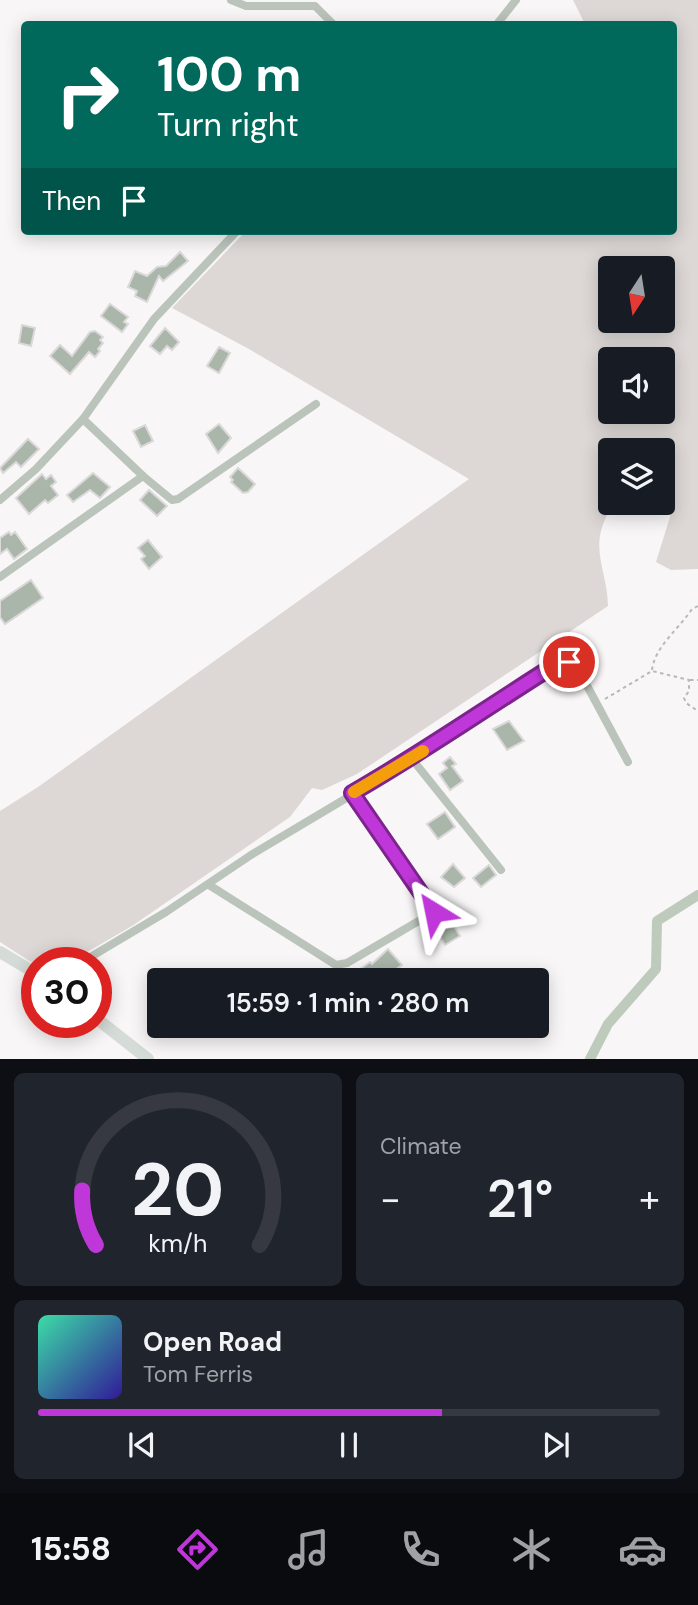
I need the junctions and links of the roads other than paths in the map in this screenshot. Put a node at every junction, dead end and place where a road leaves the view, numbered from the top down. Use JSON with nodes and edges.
{"nodes":[{"id":1,"x":231,"y":0,"type":"edge"},
{"id":2,"x":516,"y":0,"type":"edge"},
{"id":3,"x":330,"y":21,"type":"edge"},
{"id":4,"x":499,"y":21,"type":"edge"},
{"id":5,"x":233,"y":235,"type":"edge"},
{"id":6,"x":316,"y":404,"type":"dead end"},
{"id":7,"x":83,"y":419,"type":"junction"},
{"id":8,"x":144,"y":476,"type":"junction"},
{"id":9,"x":0,"y":500,"type":"edge"},
{"id":10,"x":0,"y":577,"type":"edge"},
{"id":11,"x":412,"y":759,"type":"junction"},
{"id":12,"x":628,"y":762,"type":"dead end"},
{"id":13,"x":352,"y":793,"type":"junction"},
{"id":14,"x":501,"y":870,"type":"dead end"},
{"id":15,"x":209,"y":885,"type":"junction"},
{"id":16,"x":107,"y":947,"type":"edge"},
{"id":17,"x":0,"y":953,"type":"edge"},
{"id":18,"x":21,"y":965,"type":"edge"},
{"id":19,"x":112,"y":1031,"type":"edge"},
{"id":20,"x":148,"y":1059,"type":"edge"}],
"edges":[{"from":1,"to":3,"type":"street"},
{"from":2,"to":4,"type":"street"},
{"from":5,"to":7,"type":"street"},
{"from":6,"to":8,"type":"street"},
{"from":7,"to":8,"type":"street"},
{"from":7,"to":9,"type":"street"},
{"from":8,"to":10,"type":"street"},
{"from":11,"to":12,"type":"street"},
{"from":11,"to":13,"type":"street"},
{"from":11,"to":14,"type":"street"},
{"from":13,"to":15,"type":"street"},
{"from":13,"to":15,"type":"street"},
{"from":15,"to":16,"type":"street"},
{"from":17,"to":18,"type":"main road"},
{"from":19,"to":20,"type":"main road"}]}
